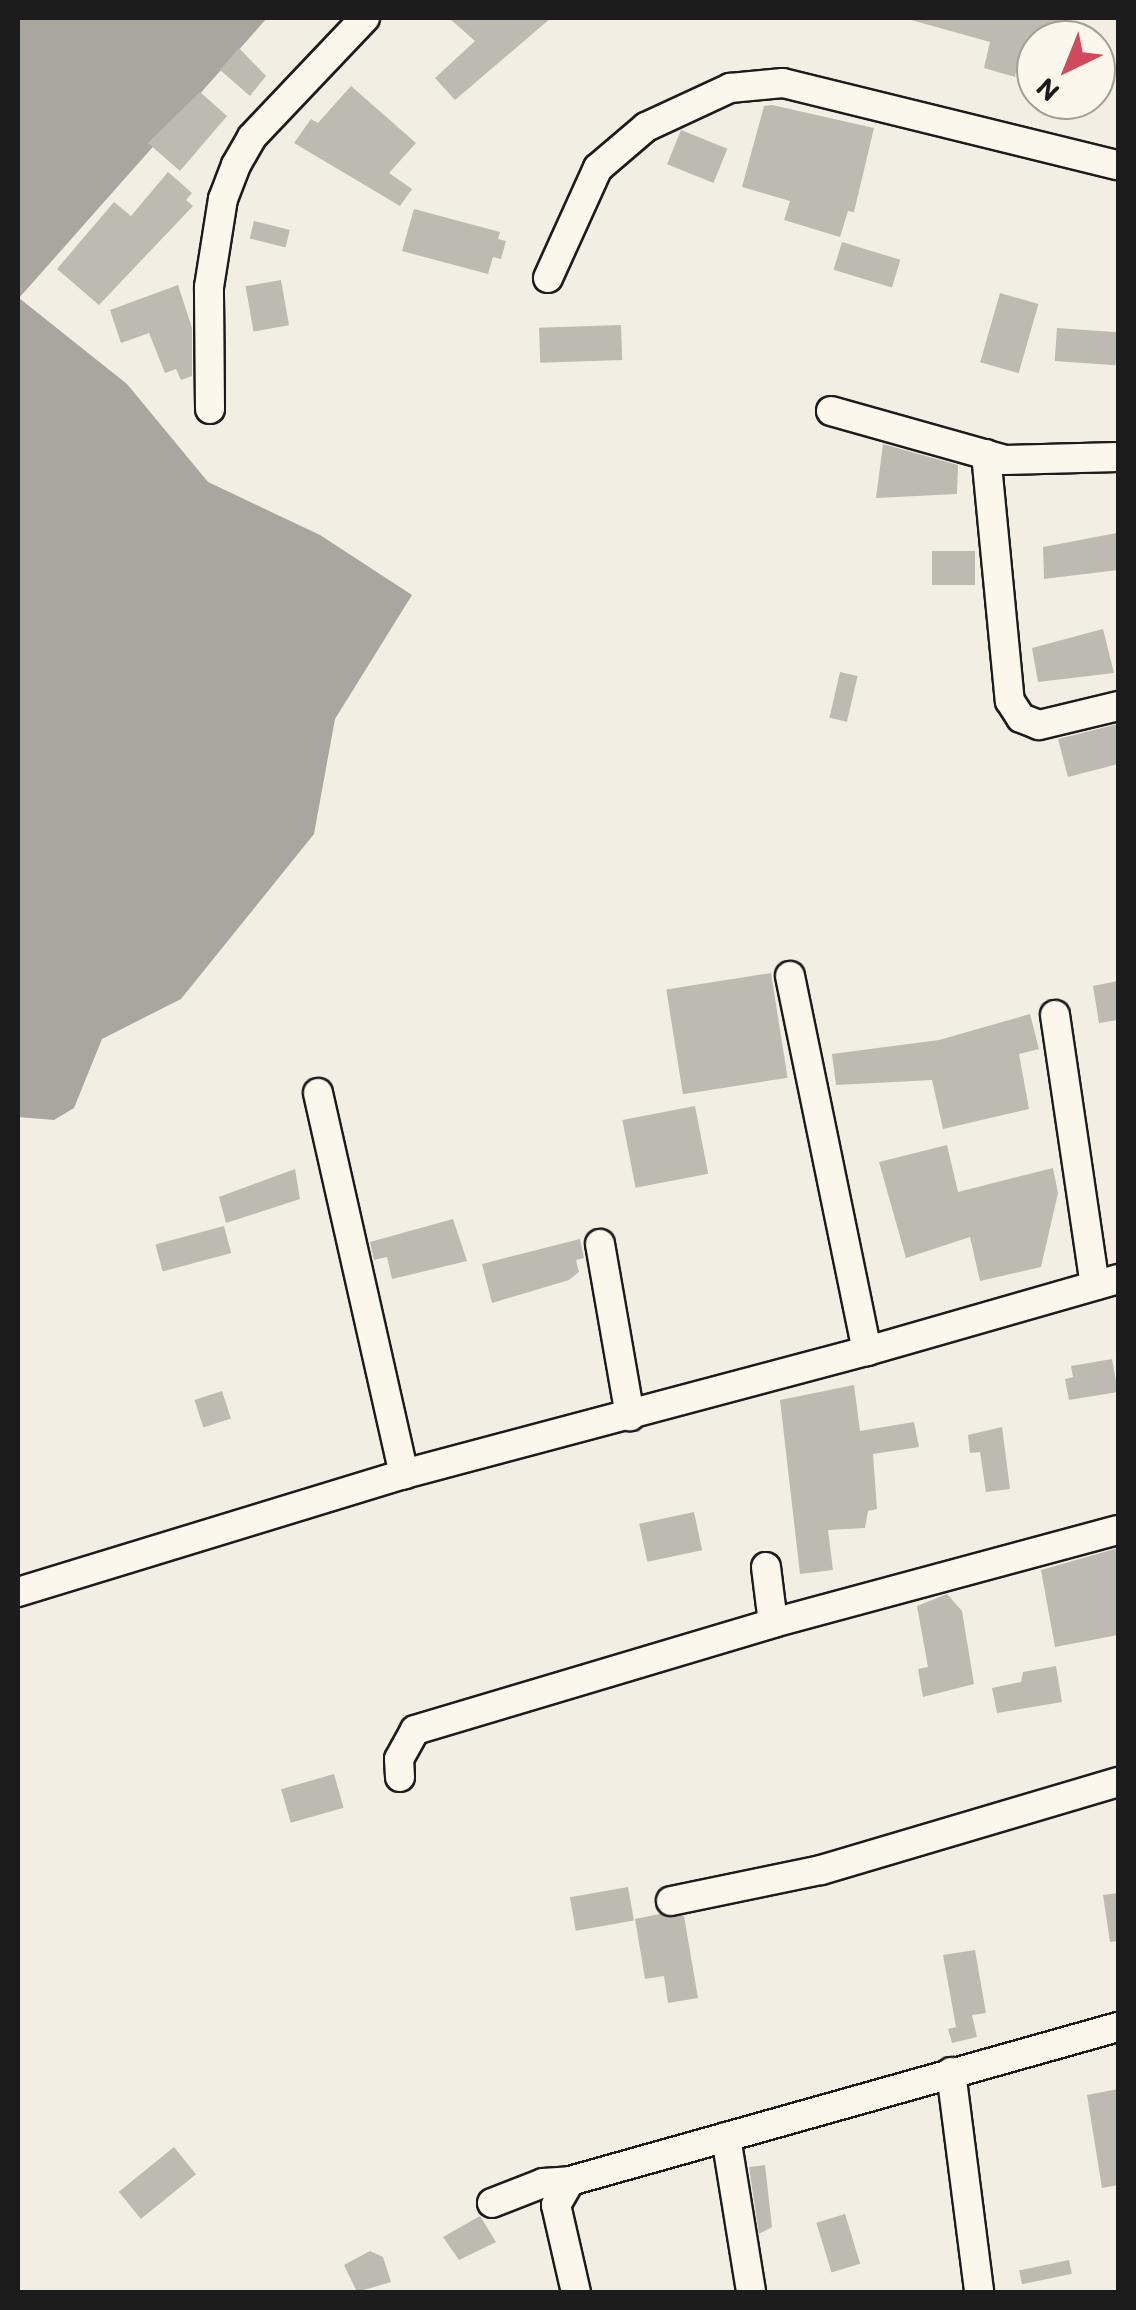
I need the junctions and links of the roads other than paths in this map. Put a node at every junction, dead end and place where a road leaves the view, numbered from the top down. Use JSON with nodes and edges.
{"nodes":[{"id":1,"x":365,"y":18,"type":"edge"},
{"id":2,"x":1118,"y":165,"type":"edge"},
{"id":3,"x":548,"y":278,"type":"dead end"},
{"id":4,"x":210,"y":409,"type":"dead end"},
{"id":5,"x":831,"y":411,"type":"dead end"},
{"id":6,"x":986,"y":454,"type":"junction"},
{"id":7,"x":1118,"y":457,"type":"edge"},
{"id":8,"x":1118,"y":706,"type":"edge"},
{"id":9,"x":790,"y":976,"type":"dead end"},
{"id":10,"x":1056,"y":1015,"type":"dead end"},
{"id":11,"x":318,"y":1093,"type":"dead end"},
{"id":12,"x":600,"y":1244,"type":"dead end"},
{"id":13,"x":1107,"y":1282,"type":"edge"},
{"id":14,"x":868,"y":1351,"type":"junction"},
{"id":15,"x":630,"y":1416,"type":"junction"},
{"id":16,"x":404,"y":1474,"type":"junction"},
{"id":17,"x":1118,"y":1530,"type":"edge"},
{"id":18,"x":766,"y":1567,"type":"dead end"},
{"id":19,"x":18,"y":1592,"type":"edge"},
{"id":20,"x":774,"y":1623,"type":"junction"},
{"id":21,"x":400,"y":1777,"type":"dead end"},
{"id":22,"x":1118,"y":1782,"type":"edge"},
{"id":23,"x":671,"y":1901,"type":"dead end"},
{"id":24,"x":1118,"y":2027,"type":"edge"},
{"id":25,"x":951,"y":2072,"type":"junction"},
{"id":26,"x":726,"y":2137,"type":"junction"},
{"id":27,"x":570,"y":2181,"type":"junction"},
{"id":28,"x":492,"y":2203,"type":"dead end"},
{"id":29,"x":576,"y":2292,"type":"edge"},
{"id":30,"x":751,"y":2292,"type":"edge"},
{"id":31,"x":979,"y":2292,"type":"edge"}],
"edges":[{"from":1,"to":4,"type":"street"},
{"from":2,"to":3,"type":"street"},
{"from":5,"to":6,"type":"street"},
{"from":6,"to":7,"type":"street"},
{"from":6,"to":8,"type":"street"},
{"from":9,"to":14,"type":"street"},
{"from":10,"to":13,"type":"street"},
{"from":11,"to":16,"type":"street"},
{"from":12,"to":15,"type":"street"},
{"from":13,"to":14,"type":"street"},
{"from":14,"to":15,"type":"street"},
{"from":15,"to":16,"type":"street"},
{"from":16,"to":19,"type":"street"},
{"from":17,"to":20,"type":"street"},
{"from":18,"to":20,"type":"street"},
{"from":20,"to":21,"type":"street"},
{"from":22,"to":23,"type":"street"},
{"from":24,"to":25,"type":"street"},
{"from":25,"to":26,"type":"street"},
{"from":25,"to":31,"type":"street"},
{"from":26,"to":27,"type":"street"},
{"from":26,"to":30,"type":"street"},
{"from":27,"to":28,"type":"street"},
{"from":27,"to":29,"type":"street"}]}
